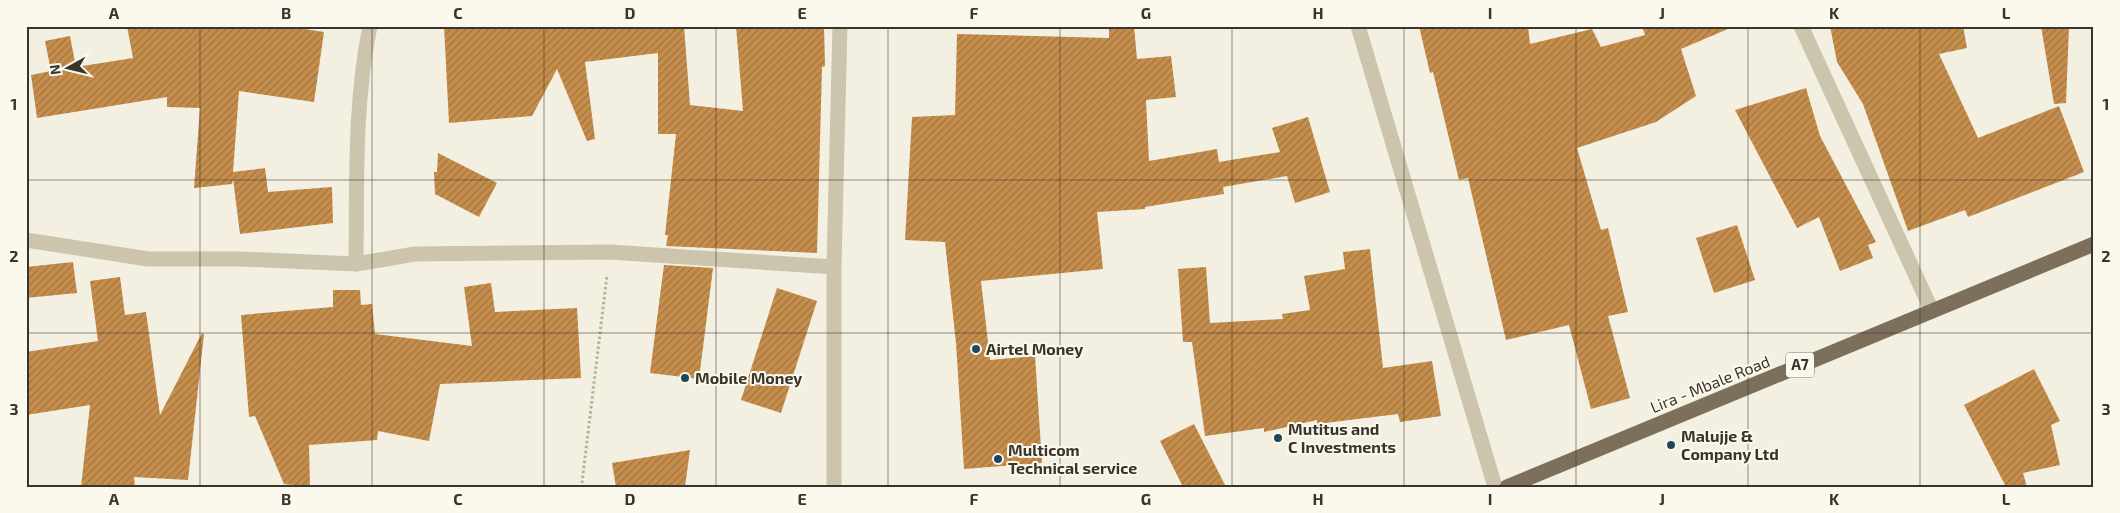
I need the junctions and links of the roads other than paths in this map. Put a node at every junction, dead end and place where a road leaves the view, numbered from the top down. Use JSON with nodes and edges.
{"nodes":[{"id":1,"x":370,"y":26,"type":"edge"},
{"id":2,"x":840,"y":26,"type":"edge"},
{"id":3,"x":1358,"y":26,"type":"edge"},
{"id":4,"x":1800,"y":26,"type":"edge"},
{"id":5,"x":26,"y":240,"type":"edge"},
{"id":6,"x":2094,"y":244,"type":"edge"},
{"id":7,"x":356,"y":264,"type":"junction"},
{"id":8,"x":834,"y":267,"type":"junction"},
{"id":9,"x":1932,"y":311,"type":"junction"},
{"id":10,"x":834,"y":487,"type":"edge"},
{"id":11,"x":1495,"y":487,"type":"edge"},
{"id":12,"x":1507,"y":487,"type":"edge"}],
"edges":[{"from":1,"to":7,"type":"street"},
{"from":2,"to":8,"type":"street"},
{"from":3,"to":11,"type":"street"},
{"from":4,"to":9,"type":"street"},
{"from":5,"to":7,"type":"street"},
{"from":6,"to":9,"type":"main road","name":"Lira - Mbale Road","number":"A7"},
{"from":7,"to":8,"type":"street"},
{"from":8,"to":10,"type":"street"},
{"from":9,"to":12,"type":"main road","name":"Lira - Mbale Road","number":"A7"}]}
